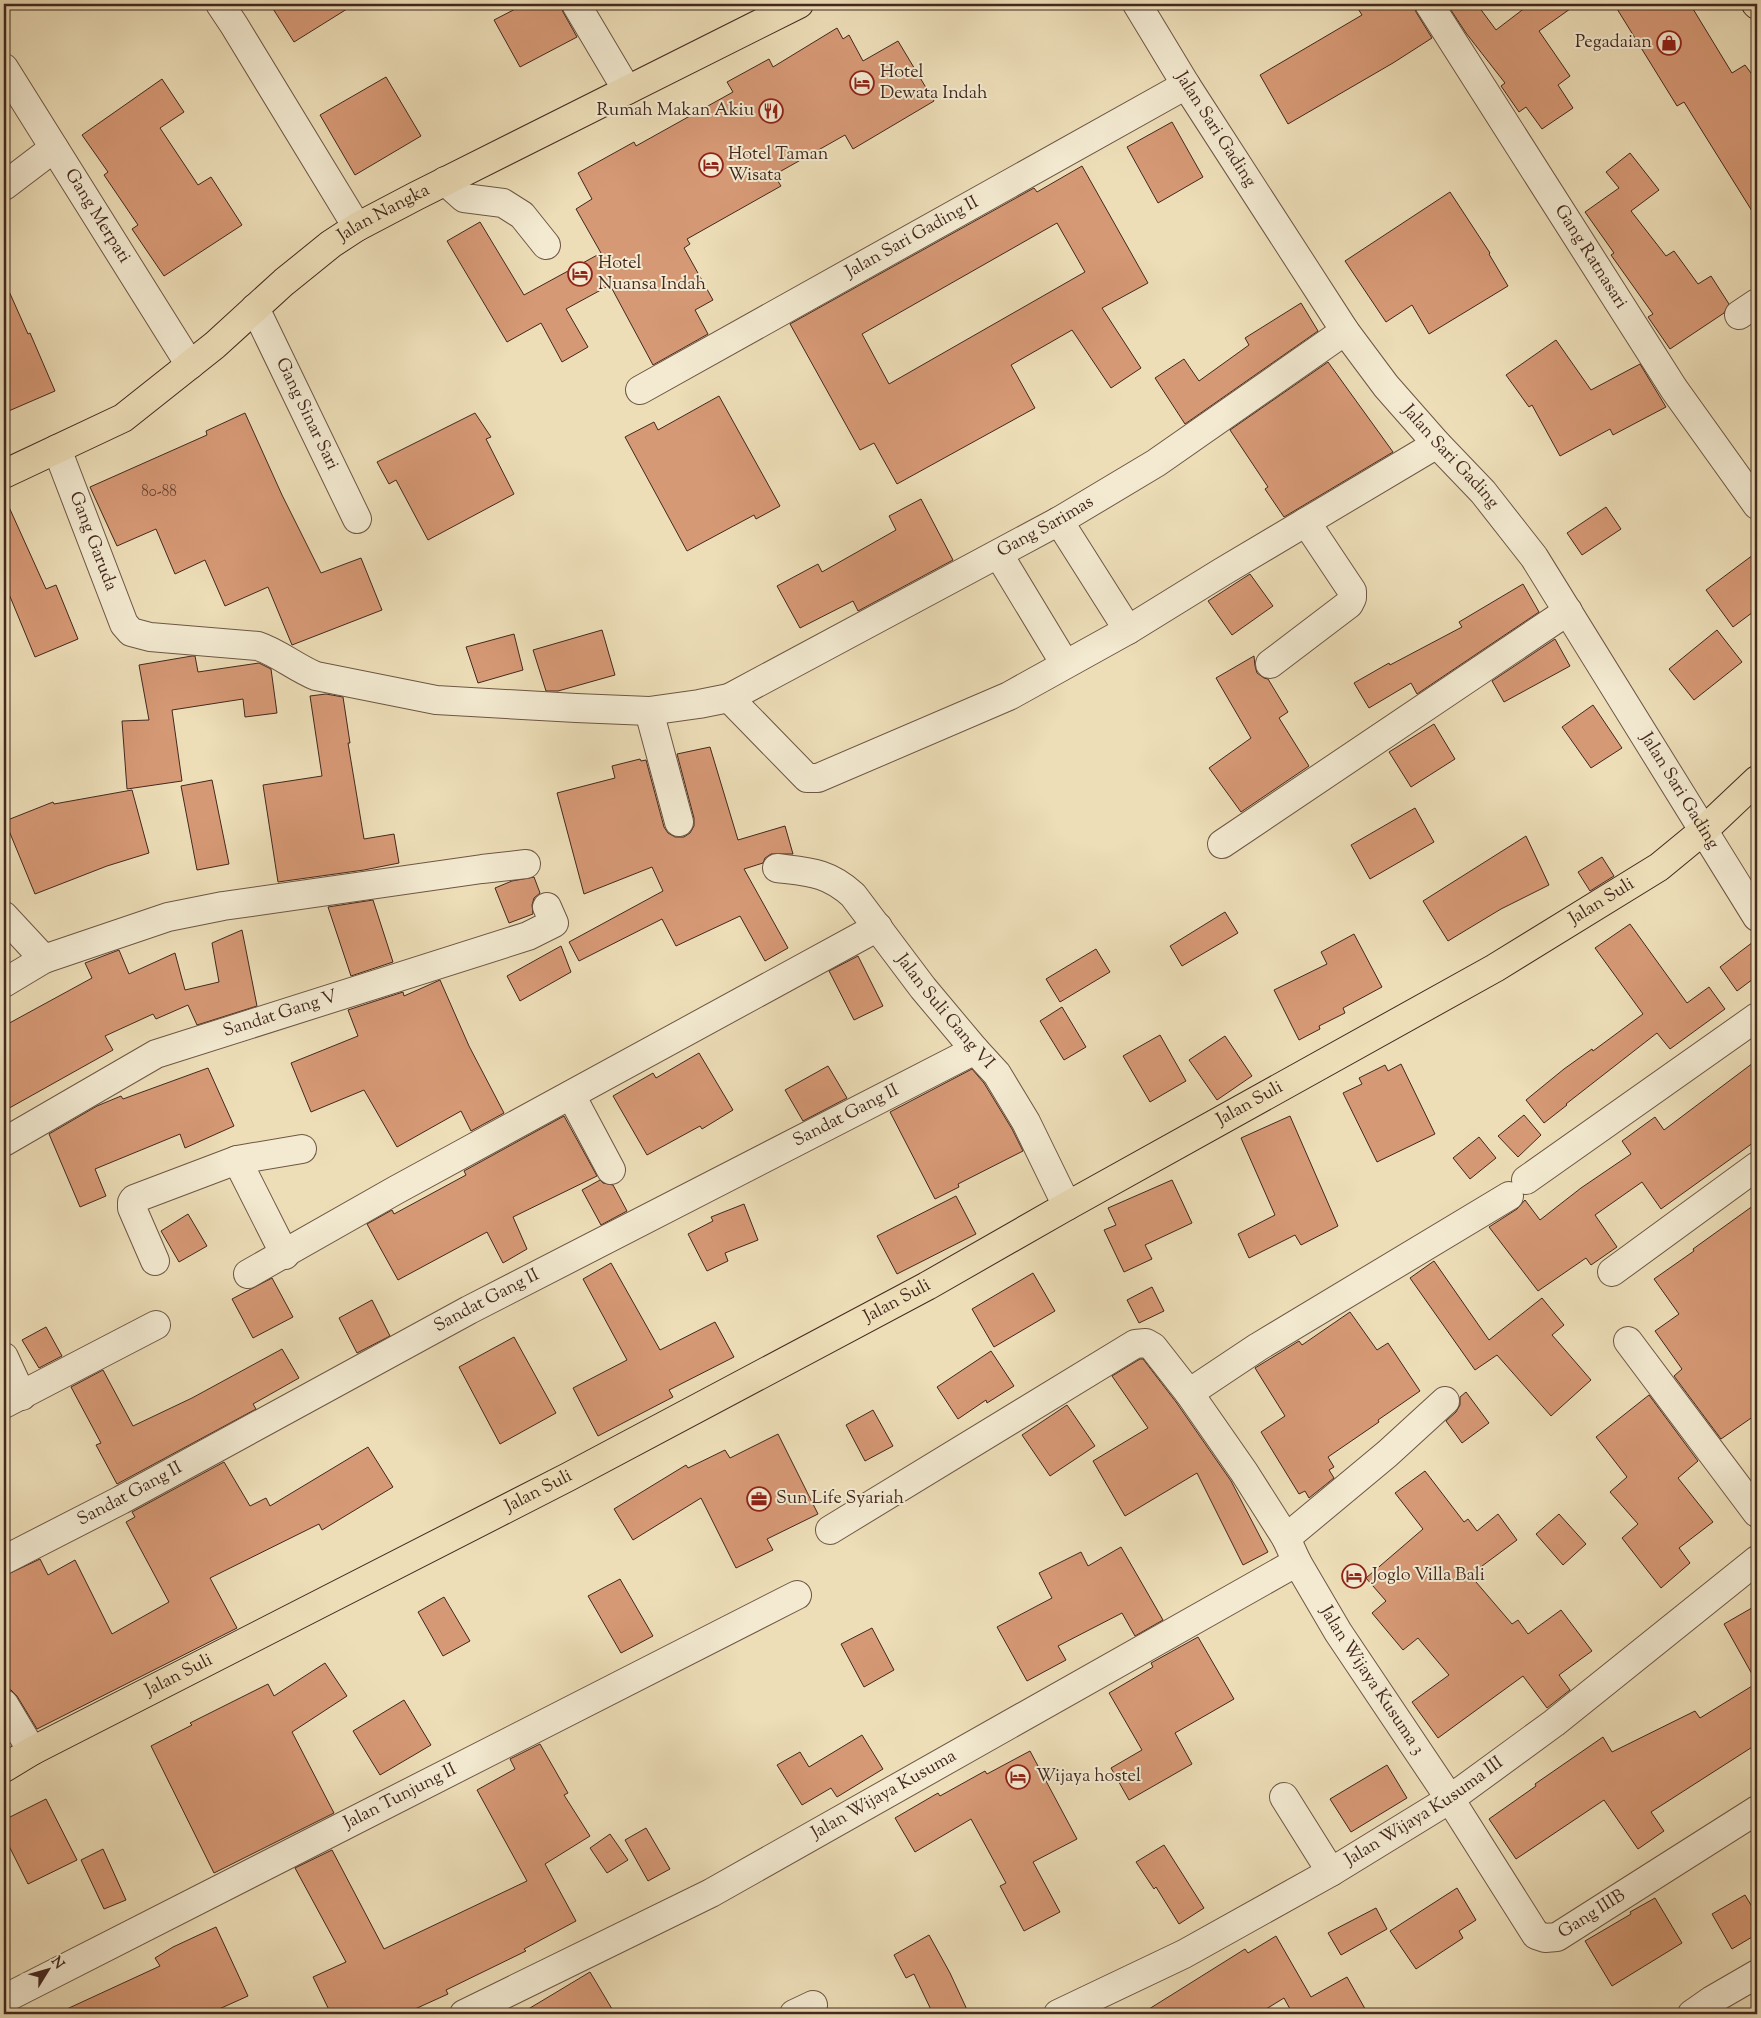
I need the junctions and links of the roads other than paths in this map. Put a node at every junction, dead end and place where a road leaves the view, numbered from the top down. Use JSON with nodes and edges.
{"nodes":[{"id":1,"x":220,"y":4,"type":"edge"},
{"id":2,"x":576,"y":4,"type":"edge"},
{"id":3,"x":799,"y":4,"type":"edge"},
{"id":4,"x":1138,"y":4,"type":"edge"},
{"id":5,"x":1429,"y":4,"type":"edge"},
{"id":6,"x":4,"y":68,"type":"edge"},
{"id":7,"x":1186,"y":85,"type":"junction"},
{"id":8,"x":628,"y":90,"type":"junction"},
{"id":9,"x":54,"y":148,"type":"junction"},
{"id":10,"x":445,"y":181,"type":"junction"},
{"id":11,"x":4,"y":186,"type":"edge"},
{"id":12,"x":357,"y":227,"type":"junction"},
{"id":13,"x":546,"y":245,"type":"dead end"},
{"id":14,"x":255,"y":308,"type":"junction"},
{"id":15,"x":1345,"y":331,"type":"junction"},
{"id":16,"x":190,"y":366,"type":"junction"},
{"id":17,"x":640,"y":390,"type":"dead end"},
{"id":18,"x":1437,"y":444,"type":"junction"},
{"id":19,"x":56,"y":448,"type":"junction"},
{"id":20,"x":4,"y":474,"type":"edge"},
{"id":21,"x":1757,"y":505,"type":"edge"},
{"id":22,"x":357,"y":519,"type":"dead end"},
{"id":23,"x":1059,"y":522,"type":"junction"},
{"id":24,"x":1306,"y":522,"type":"junction"},
{"id":25,"x":999,"y":555,"type":"junction"},
{"id":26,"x":1568,"y":611,"type":"junction"},
{"id":27,"x":1128,"y":630,"type":"junction"},
{"id":28,"x":131,"y":632,"type":"joint"},
{"id":29,"x":1065,"y":664,"type":"junction"},
{"id":30,"x":1270,"y":664,"type":"dead end"},
{"id":31,"x":729,"y":698,"type":"junction"},
{"id":32,"x":649,"y":711,"type":"junction"},
{"id":33,"x":1757,"y":780,"type":"edge"},
{"id":34,"x":679,"y":822,"type":"dead end"},
{"id":35,"x":1704,"y":830,"type":"junction"},
{"id":36,"x":1222,"y":844,"type":"dead end"},
{"id":37,"x":526,"y":864,"type":"dead end"},
{"id":38,"x":777,"y":868,"type":"dead end"},
{"id":39,"x":547,"y":906,"type":"dead end"},
{"id":40,"x":4,"y":916,"type":"edge"},
{"id":41,"x":1757,"y":917,"type":"edge"},
{"id":42,"x":878,"y":927,"type":"junction"},
{"id":43,"x":44,"y":959,"type":"junction"},
{"id":44,"x":4,"y":983,"type":"edge"},
{"id":45,"x":1757,"y":1016,"type":"edge"},
{"id":46,"x":975,"y":1050,"type":"junction"},
{"id":47,"x":572,"y":1094,"type":"junction"},
{"id":48,"x":4,"y":1142,"type":"edge"},
{"id":49,"x":302,"y":1149,"type":"dead end"},
{"id":50,"x":237,"y":1160,"type":"junction"},
{"id":51,"x":1757,"y":1166,"type":"edge"},
{"id":52,"x":610,"y":1170,"type":"dead end"},
{"id":53,"x":1067,"y":1206,"type":"junction"},
{"id":54,"x":284,"y":1255,"type":"junction"},
{"id":55,"x":155,"y":1261,"type":"dead end"},
{"id":56,"x":1612,"y":1272,"type":"dead end"},
{"id":57,"x":248,"y":1274,"type":"dead end"},
{"id":58,"x":156,"y":1325,"type":"dead end"},
{"id":59,"x":1628,"y":1341,"type":"dead end"},
{"id":60,"x":4,"y":1357,"type":"edge"},
{"id":61,"x":1189,"y":1393,"type":"junction"},
{"id":62,"x":13,"y":1400,"type":"edge"},
{"id":63,"x":1444,"y":1401,"type":"dead end"},
{"id":64,"x":1757,"y":1513,"type":"edge"},
{"id":65,"x":830,"y":1530,"type":"dead end"},
{"id":66,"x":1291,"y":1550,"type":"junction"},
{"id":67,"x":4,"y":1560,"type":"edge"},
{"id":68,"x":1757,"y":1560,"type":"edge"},
{"id":69,"x":797,"y":1595,"type":"dead end"},
{"id":70,"x":4,"y":1704,"type":"edge"},
{"id":71,"x":32,"y":1751,"type":"junction"},
{"id":72,"x":4,"y":1768,"type":"edge"},
{"id":73,"x":1284,"y":1797,"type":"dead end"},
{"id":74,"x":1450,"y":1799,"type":"junction"},
{"id":75,"x":1757,"y":1810,"type":"edge"},
{"id":76,"x":1331,"y":1872,"type":"junction"},
{"id":77,"x":1757,"y":1974,"type":"edge"},
{"id":78,"x":4,"y":1999,"type":"edge"},
{"id":79,"x":1098,"y":2006,"type":"edge"},
{"id":80,"x":464,"y":2014,"type":"edge"},
{"id":81,"x":1058,"y":2014,"type":"edge"},
{"id":82,"x":1692,"y":2014,"type":"edge"}],
"edges":[{"from":1,"to":12,"type":"street"},
{"from":2,"to":8,"type":"street"},
{"from":3,"to":8,"type":"main road","name":"Jalan Nangka"},
{"from":4,"to":7,"type":"street","name":"Jalan Sari Gading"},
{"from":5,"to":21,"type":"street","name":"Gang Ratnasari"},
{"from":6,"to":9,"type":"street","name":"Gang Merpati"},
{"from":7,"to":15,"type":"street","name":"Jalan Sari Gading"},
{"from":7,"to":17,"type":"street","name":"Jalan Sari Gading II"},
{"from":8,"to":10,"type":"main road","name":"Jalan Nangka"},
{"from":9,"to":11,"type":"street"},
{"from":9,"to":16,"type":"street","name":"Gang Merpati"},
{"from":10,"to":12,"type":"main road","name":"Jalan Nangka"},
{"from":10,"to":13,"type":"street"},
{"from":12,"to":14,"type":"main road","name":"Jalan Nangka"},
{"from":14,"to":16,"type":"main road","name":"Jalan Nangka"},
{"from":14,"to":22,"type":"street","name":"Gang Sinar Sari"},
{"from":15,"to":18,"type":"street","name":"Jalan Sari Gading"},
{"from":15,"to":23,"type":"street","name":"Gang Sarimas"},
{"from":16,"to":19,"type":"main road","name":"Jalan Nangka"},
{"from":18,"to":24,"type":"street"},
{"from":18,"to":26,"type":"street","name":"Jalan Sari Gading"},
{"from":19,"to":20,"type":"main road","name":"Jalan Nangka"},
{"from":19,"to":28,"type":"street","name":"Gang Garuda"},
{"from":23,"to":25,"type":"street","name":"Gang Sarimas"},
{"from":23,"to":27,"type":"street"},
{"from":24,"to":27,"type":"street"},
{"from":24,"to":30,"type":"street"},
{"from":25,"to":29,"type":"street"},
{"from":25,"to":31,"type":"street","name":"Gang Sarimas"},
{"from":26,"to":35,"type":"street","name":"Jalan Sari Gading"},
{"from":26,"to":36,"type":"street"},
{"from":27,"to":29,"type":"street"},
{"from":28,"to":32,"type":"street","name":"Gang Sarimas"},
{"from":29,"to":31,"type":"street"},
{"from":31,"to":32,"type":"street","name":"Gang Sarimas"},
{"from":32,"to":34,"type":"street"},
{"from":33,"to":35,"type":"main road","name":"Jalan Suli"},
{"from":35,"to":41,"type":"street","name":"Jalan Sari Gading"},
{"from":35,"to":53,"type":"main road","name":"Jalan Suli"},
{"from":37,"to":43,"type":"street"},
{"from":38,"to":42,"type":"street","name":"Jalan Suli Gang VI"},
{"from":39,"to":48,"type":"street","name":"Sandat Gang V"},
{"from":40,"to":43,"type":"street"},
{"from":42,"to":46,"type":"street","name":"Jalan Suli Gang VI"},
{"from":42,"to":47,"type":"street"},
{"from":43,"to":44,"type":"street"},
{"from":45,"to":61,"type":"street"},
{"from":46,"to":53,"type":"street","name":"Jalan Suli Gang VI"},
{"from":46,"to":67,"type":"street","name":"Sandat Gang II"},
{"from":47,"to":52,"type":"street"},
{"from":47,"to":54,"type":"street"},
{"from":49,"to":50,"type":"street"},
{"from":50,"to":54,"type":"street"},
{"from":50,"to":55,"type":"street"},
{"from":51,"to":56,"type":"street"},
{"from":53,"to":71,"type":"main road","name":"Jalan Suli"},
{"from":54,"to":57,"type":"street"},
{"from":58,"to":62,"type":"street"},
{"from":59,"to":64,"type":"street"},
{"from":60,"to":62,"type":"street"},
{"from":61,"to":65,"type":"street","name":"Jalan Wijaya Kusuma 3"},
{"from":61,"to":66,"type":"street","name":"Jalan Wijaya Kusuma 3"},
{"from":63,"to":66,"type":"street","name":"Jalan Wijaya Kusuma"},
{"from":66,"to":74,"type":"street","name":"Jalan Wijaya Kusuma 3"},
{"from":66,"to":80,"type":"street","name":"Jalan Wijaya Kusuma"},
{"from":68,"to":74,"type":"street","name":"Jalan Wijaya Kusuma III"},
{"from":69,"to":78,"type":"street","name":"Jalan Tunjung II"},
{"from":70,"to":71,"type":"street"},
{"from":71,"to":72,"type":"main road","name":"Jalan Suli"},
{"from":73,"to":76,"type":"street"},
{"from":74,"to":75,"type":"street","name":"Gang IIIB"},
{"from":74,"to":76,"type":"street","name":"Jalan Wijaya Kusuma III"},
{"from":76,"to":79,"type":"street","name":"Jalan Wijaya Kusuma III"},
{"from":77,"to":82,"type":"street"},
{"from":79,"to":81,"type":"street","name":"Jalan Wijaya Kusuma III"}]}
